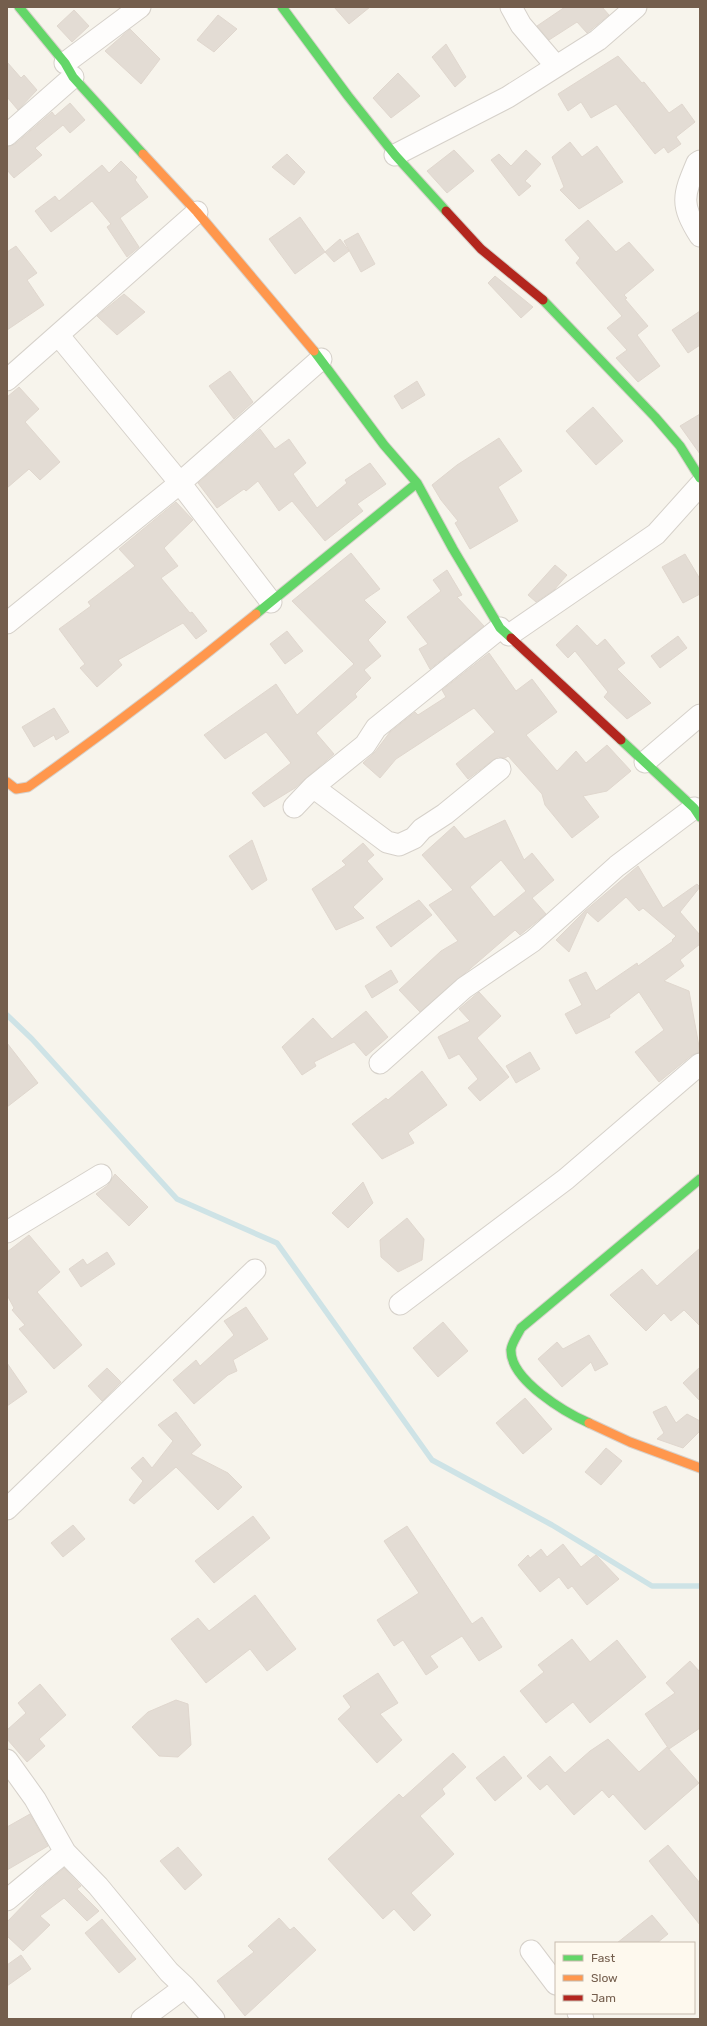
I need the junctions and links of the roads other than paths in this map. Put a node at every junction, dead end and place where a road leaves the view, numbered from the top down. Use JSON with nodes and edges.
{"nodes":[{"id":1,"x":19,"y":7,"type":"edge"},
{"id":2,"x":140,"y":7,"type":"edge"},
{"id":3,"x":282,"y":7,"type":"edge"},
{"id":4,"x":511,"y":7,"type":"edge"},
{"id":5,"x":636,"y":7,"type":"edge"},
{"id":6,"x":556,"y":66,"type":"junction"},
{"id":7,"x":69,"y":70,"type":"junction"},
{"id":8,"x":7,"y":135,"type":"edge"},
{"id":9,"x":395,"y":154,"type":"junction"},
{"id":10,"x":700,"y":161,"type":"edge"},
{"id":11,"x":197,"y":212,"type":"junction"},
{"id":12,"x":700,"y":236,"type":"edge"},
{"id":13,"x":59,"y":336,"type":"junction"},
{"id":14,"x":321,"y":359,"type":"junction"},
{"id":15,"x":7,"y":380,"type":"edge"},
{"id":16,"x":700,"y":478,"type":"edge"},
{"id":17,"x":180,"y":483,"type":"junction"},
{"id":18,"x":417,"y":483,"type":"junction"},
{"id":19,"x":700,"y":485,"type":"edge"},
{"id":20,"x":271,"y":602,"type":"junction"},
{"id":21,"x":7,"y":622,"type":"edge"},
{"id":22,"x":504,"y":631,"type":"junction"},
{"id":23,"x":700,"y":714,"type":"edge"},
{"id":24,"x":644,"y":762,"type":"junction"},
{"id":25,"x":500,"y":769,"type":"dead end"},
{"id":26,"x":7,"y":782,"type":"edge"},
{"id":27,"x":313,"y":787,"type":"junction"},
{"id":28,"x":294,"y":807,"type":"dead end"},
{"id":29,"x":697,"y":812,"type":"edge"},
{"id":30,"x":380,"y":1063,"type":"dead end"},
{"id":31,"x":700,"y":1064,"type":"edge"},
{"id":32,"x":101,"y":1174,"type":"dead end"},
{"id":33,"x":700,"y":1179,"type":"edge"},
{"id":34,"x":7,"y":1232,"type":"edge"},
{"id":35,"x":255,"y":1270,"type":"dead end"},
{"id":36,"x":400,"y":1304,"type":"dead end"},
{"id":37,"x":700,"y":1468,"type":"edge"},
{"id":38,"x":7,"y":1509,"type":"edge"},
{"id":39,"x":7,"y":1760,"type":"edge"},
{"id":40,"x":65,"y":1852,"type":"junction"},
{"id":41,"x":7,"y":1900,"type":"edge"},
{"id":42,"x":531,"y":1951,"type":"dead end"},
{"id":43,"x":555,"y":1983,"type":"edge"},
{"id":44,"x":185,"y":1987,"type":"junction"},
{"id":45,"x":142,"y":2019,"type":"edge"},
{"id":46,"x":214,"y":2019,"type":"edge"}],
"edges":[{"from":1,"to":7,"type":"street"},
{"from":2,"to":7,"type":"street"},
{"from":3,"to":9,"type":"street"},
{"from":4,"to":6,"type":"street"},
{"from":5,"to":6,"type":"street"},
{"from":6,"to":9,"type":"street"},
{"from":7,"to":8,"type":"street"},
{"from":7,"to":11,"type":"street"},
{"from":9,"to":16,"type":"street"},
{"from":10,"to":12,"type":"street"},
{"from":11,"to":13,"type":"street"},
{"from":11,"to":14,"type":"street"},
{"from":13,"to":15,"type":"street"},
{"from":13,"to":17,"type":"street"},
{"from":14,"to":17,"type":"street"},
{"from":14,"to":18,"type":"street"},
{"from":17,"to":20,"type":"street"},
{"from":17,"to":21,"type":"street"},
{"from":18,"to":20,"type":"street"},
{"from":18,"to":22,"type":"street"},
{"from":19,"to":22,"type":"street"},
{"from":20,"to":26,"type":"street"},
{"from":22,"to":24,"type":"street"},
{"from":22,"to":27,"type":"street"},
{"from":23,"to":24,"type":"street"},
{"from":24,"to":29,"type":"street"},
{"from":25,"to":27,"type":"street"},
{"from":27,"to":28,"type":"street"},
{"from":29,"to":30,"type":"street"},
{"from":31,"to":36,"type":"street"},
{"from":32,"to":34,"type":"street"},
{"from":33,"to":37,"type":"street"},
{"from":35,"to":38,"type":"street"},
{"from":39,"to":40,"type":"street"},
{"from":40,"to":41,"type":"street"},
{"from":40,"to":44,"type":"street"},
{"from":42,"to":43,"type":"street"},
{"from":44,"to":45,"type":"street"},
{"from":44,"to":46,"type":"street"}]}
